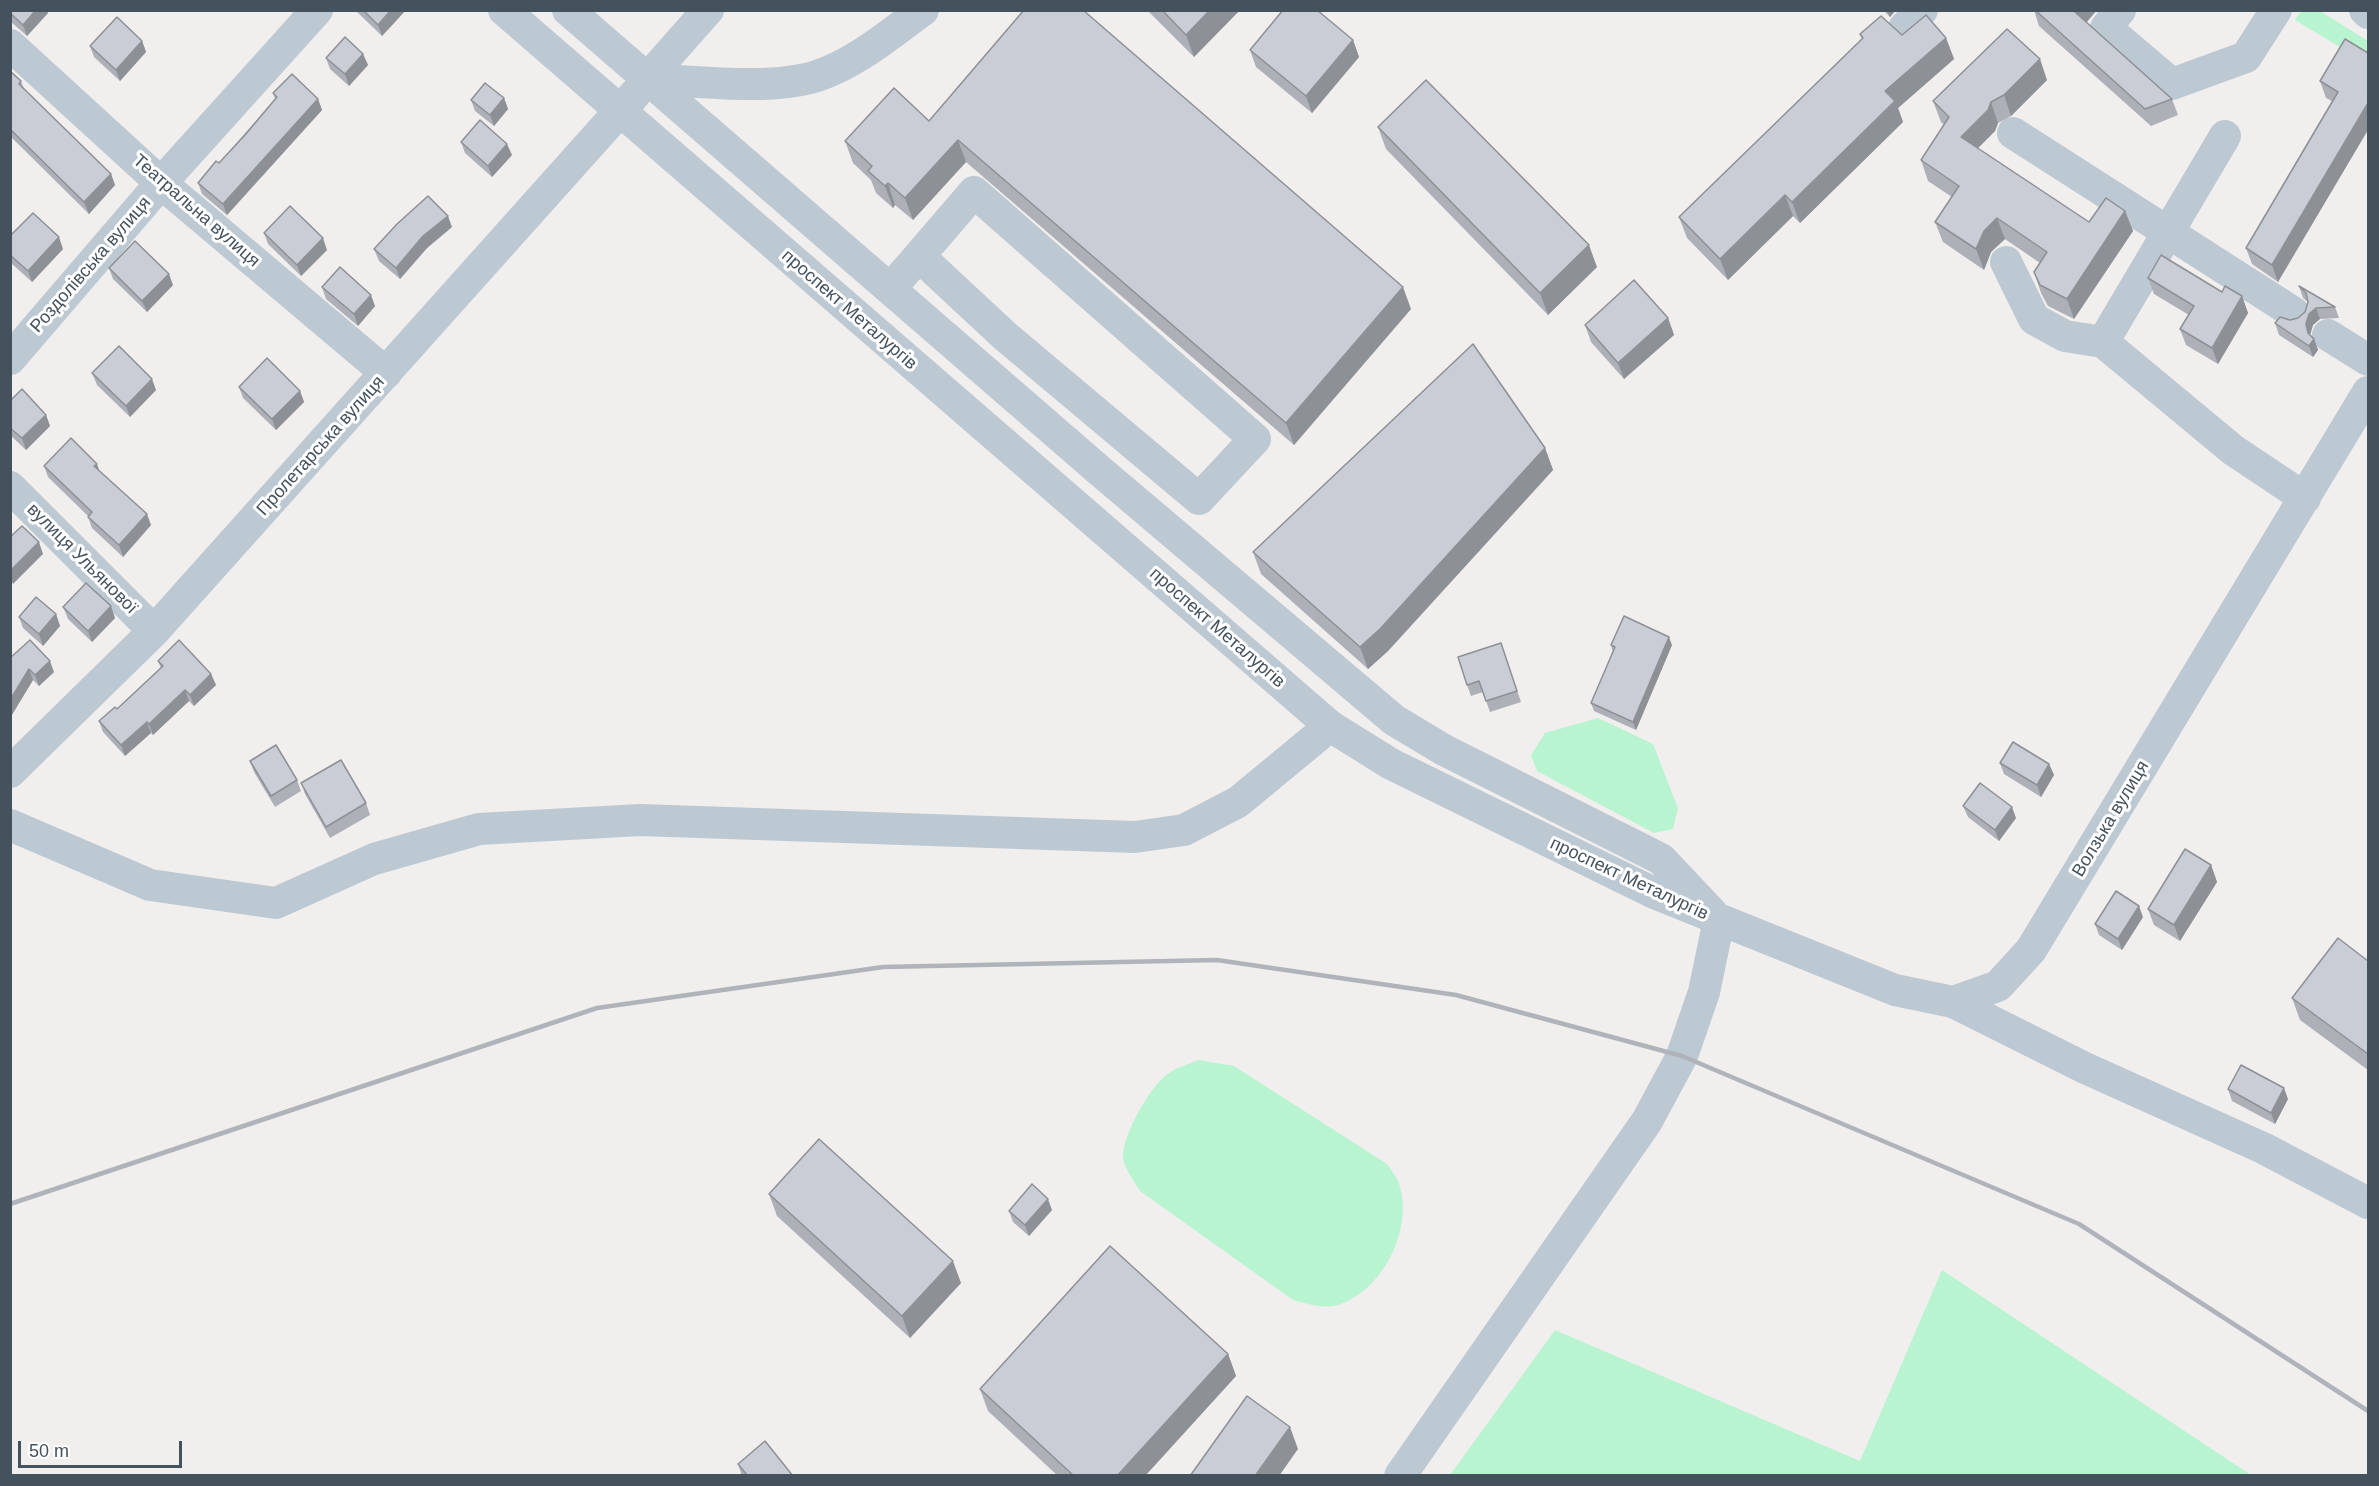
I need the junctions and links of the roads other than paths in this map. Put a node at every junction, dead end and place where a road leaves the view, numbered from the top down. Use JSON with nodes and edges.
{"nodes":[{"id":1,"x":317,"y":10,"type":"edge"},
{"id":2,"x":504,"y":10,"type":"edge"},
{"id":3,"x":568,"y":10,"type":"edge"},
{"id":4,"x":708,"y":10,"type":"edge"},
{"id":5,"x":923,"y":10,"type":"edge"},
{"id":6,"x":2120,"y":10,"type":"edge"},
{"id":7,"x":2276,"y":10,"type":"edge"},
{"id":8,"x":10,"y":45,"type":"edge"},
{"id":9,"x":647,"y":79,"type":"junction"},
{"id":10,"x":621,"y":111,"type":"junction"},
{"id":11,"x":2013,"y":133,"type":"dead end"},
{"id":12,"x":2225,"y":136,"type":"dead end"},
{"id":13,"x":161,"y":183,"type":"junction"},
{"id":14,"x":2167,"y":231,"type":"junction"},
{"id":15,"x":919,"y":256,"type":"junction"},
{"id":16,"x":2006,"y":262,"type":"dead end"},
{"id":17,"x":890,"y":289,"type":"junction"},
{"id":18,"x":2294,"y":313,"type":"dead end"},
{"id":19,"x":2328,"y":335,"type":"dead end"},
{"id":20,"x":2103,"y":342,"type":"junction"},
{"id":21,"x":10,"y":359,"type":"edge"},
{"id":22,"x":2368,"y":360,"type":"edge"},
{"id":23,"x":386,"y":374,"type":"junction"},
{"id":24,"x":2368,"y":392,"type":"edge"},
{"id":25,"x":1100,"y":471,"type":"junction"},
{"id":26,"x":10,"y":488,"type":"edge"},
{"id":27,"x":2304,"y":498,"type":"junction"},
{"id":28,"x":1074,"y":505,"type":"junction"},
{"id":29,"x":154,"y":631,"type":"junction"},
{"id":30,"x":1330,"y":726,"type":"junction"},
{"id":31,"x":10,"y":772,"type":"edge"},
{"id":32,"x":10,"y":825,"type":"edge"},
{"id":33,"x":1719,"y":920,"type":"junction"},
{"id":34,"x":1953,"y":1002,"type":"junction"},
{"id":35,"x":2368,"y":1203,"type":"edge"},
{"id":36,"x":1401,"y":1476,"type":"edge"}],
"edges":[{"from":1,"to":13,"type":"street","name":"Роздолівська вулиця"},
{"from":2,"to":10,"type":"street","name":"проспект Металургів"},
{"from":3,"to":9,"type":"street","name":"проспект Металургів"},
{"from":4,"to":9,"type":"street"},
{"from":5,"to":9,"type":"street"},
{"from":6,"to":7,"type":"street"},
{"from":8,"to":13,"type":"street","name":"Театральна вулиця"},
{"from":9,"to":10,"type":"street","name":"Пролетарська вулиця"},
{"from":9,"to":17,"type":"street","name":"проспект Металургів"},
{"from":10,"to":23,"type":"street","name":"Пролетарська вулиця"},
{"from":10,"to":28,"type":"street","name":"проспект Металургів"},
{"from":11,"to":14,"type":"street"},
{"from":12,"to":14,"type":"street"},
{"from":13,"to":21,"type":"street","name":"Роздолівська вулиця"},
{"from":13,"to":23,"type":"street","name":"Театральна вулиця"},
{"from":14,"to":18,"type":"street"},
{"from":14,"to":20,"type":"street"},
{"from":15,"to":15,"type":"street"},
{"from":15,"to":17,"type":"street"},
{"from":16,"to":20,"type":"street"},
{"from":17,"to":25,"type":"street","name":"проспект Металургів"},
{"from":19,"to":22,"type":"street"},
{"from":20,"to":27,"type":"street"},
{"from":23,"to":29,"type":"street","name":"Пролетарська вулиця"},
{"from":24,"to":27,"type":"street","name":"Волзька вулиця"},
{"from":25,"to":28,"type":"street"},
{"from":25,"to":33,"type":"street","name":"проспект Металургів"},
{"from":26,"to":29,"type":"street","name":"вулиця Ульянової"},
{"from":27,"to":34,"type":"street","name":"Волзька вулиця"},
{"from":28,"to":30,"type":"street","name":"проспект Металургів"},
{"from":29,"to":31,"type":"street","name":"Пролетарська вулиця"},
{"from":30,"to":32,"type":"street"},
{"from":30,"to":33,"type":"street","name":"проспект Металургів"},
{"from":33,"to":34,"type":"street"},
{"from":33,"to":36,"type":"street"},
{"from":34,"to":35,"type":"street"}]}
